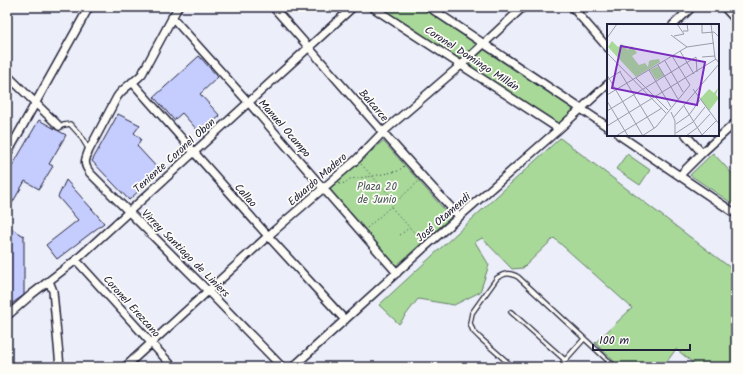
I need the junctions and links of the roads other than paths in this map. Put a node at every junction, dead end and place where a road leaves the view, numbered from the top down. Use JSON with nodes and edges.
{"nodes":[{"id":1,"x":89,"y":7,"type":"edge"},
{"id":2,"x":178,"y":7,"type":"edge"},
{"id":3,"x":272,"y":7,"type":"edge"},
{"id":4,"x":353,"y":7,"type":"edge"},
{"id":5,"x":372,"y":7,"type":"edge"},
{"id":6,"x":430,"y":7,"type":"edge"},
{"id":7,"x":523,"y":7,"type":"edge"},
{"id":8,"x":572,"y":7,"type":"edge"},
{"id":9,"x":692,"y":7,"type":"edge"},
{"id":10,"x":724,"y":7,"type":"edge"},
{"id":11,"x":172,"y":17,"type":"junction"},
{"id":12,"x":736,"y":20,"type":"edge"},
{"id":13,"x":674,"y":24,"type":"edge"},
{"id":14,"x":483,"y":44,"type":"junction"},
{"id":15,"x":607,"y":47,"type":"edge"},
{"id":16,"x":309,"y":48,"type":"junction"},
{"id":17,"x":461,"y":65,"type":"junction"},
{"id":18,"x":7,"y":75,"type":"edge"},
{"id":19,"x":132,"y":82,"type":"junction"},
{"id":20,"x":607,"y":85,"type":"edge"},
{"id":21,"x":36,"y":103,"type":"junction"},
{"id":22,"x":249,"y":103,"type":"junction"},
{"id":23,"x":581,"y":109,"type":"junction"},
{"id":24,"x":736,"y":122,"type":"edge"},
{"id":25,"x":59,"y":126,"type":"joint"},
{"id":26,"x":607,"y":126,"type":"edge"},
{"id":27,"x":559,"y":129,"type":"junction"},
{"id":28,"x":384,"y":132,"type":"junction"},
{"id":29,"x":621,"y":136,"type":"edge"},
{"id":30,"x":687,"y":136,"type":"edge"},
{"id":31,"x":89,"y":150,"type":"junction"},
{"id":32,"x":193,"y":152,"type":"junction"},
{"id":33,"x":702,"y":153,"type":"junction"},
{"id":34,"x":7,"y":154,"type":"edge"},
{"id":35,"x":680,"y":176,"type":"junction"},
{"id":36,"x":323,"y":188,"type":"junction"},
{"id":37,"x":129,"y":212,"type":"junction"},
{"id":38,"x":736,"y":214,"type":"edge"},
{"id":39,"x":460,"y":216,"type":"junction"},
{"id":40,"x":268,"y":236,"type":"junction"},
{"id":41,"x":76,"y":260,"type":"junction"},
{"id":42,"x":397,"y":273,"type":"junction"},
{"id":43,"x":49,"y":281,"type":"junction"},
{"id":44,"x":208,"y":291,"type":"junction"},
{"id":45,"x":511,"y":312,"type":"dead end"},
{"id":46,"x":7,"y":316,"type":"edge"},
{"id":47,"x":345,"y":320,"type":"junction"},
{"id":48,"x":584,"y":339,"type":"junction"},
{"id":49,"x":151,"y":343,"type":"junction"},
{"id":50,"x":565,"y":360,"type":"junction"},
{"id":51,"x":60,"y":367,"type":"edge"},
{"id":52,"x":125,"y":367,"type":"edge"},
{"id":53,"x":173,"y":367,"type":"edge"},
{"id":54,"x":282,"y":367,"type":"edge"},
{"id":55,"x":293,"y":367,"type":"edge"},
{"id":56,"x":512,"y":367,"type":"edge"},
{"id":57,"x":559,"y":367,"type":"edge"},
{"id":58,"x":615,"y":367,"type":"edge"}],
"edges":[{"from":1,"to":21,"type":"street"},
{"from":2,"to":11,"type":"street"},
{"from":3,"to":16,"type":"street","name":"Balcarce"},
{"from":4,"to":16,"type":"street","name":"Teniente Coronel Obon"},
{"from":5,"to":17,"type":"street","name":"Coronel Domingo Millán"},
{"from":6,"to":14,"type":"street","name":"Coronel Domingo Millán"},
{"from":7,"to":14,"type":"street","name":"Eduardo Madero"},
{"from":8,"to":15,"type":"street"},
{"from":9,"to":13,"type":"street"},
{"from":10,"to":12,"type":"street"},
{"from":11,"to":19,"type":"street"},
{"from":11,"to":22,"type":"street","name":"Manuel Ocampo"},
{"from":14,"to":17,"type":"street","name":"Eduardo Madero"},
{"from":14,"to":23,"type":"street","name":"Coronel Domingo Millán"},
{"from":16,"to":22,"type":"street","name":"Teniente Coronel Obon"},
{"from":16,"to":28,"type":"street","name":"Balcarce"},
{"from":17,"to":27,"type":"street","name":"Coronel Domingo Millán"},
{"from":17,"to":28,"type":"street","name":"Eduardo Madero"},
{"from":18,"to":21,"type":"street"},
{"from":19,"to":31,"type":"street"},
{"from":19,"to":32,"type":"street","name":"Callao"},
{"from":20,"to":23,"type":"street","name":"José Otamendi"},
{"from":21,"to":25,"type":"street"},
{"from":21,"to":34,"type":"street"},
{"from":22,"to":32,"type":"street","name":"Teniente Coronel Obon"},
{"from":22,"to":36,"type":"street","name":"Manuel Ocampo"},
{"from":23,"to":26,"type":"street","name":"Coronel Domingo Millán"},
{"from":23,"to":27,"type":"street","name":"José Otamendi"},
{"from":24,"to":33,"type":"street"},
{"from":25,"to":31,"type":"lane"},
{"from":27,"to":39,"type":"street","name":"José Otamendi"},
{"from":28,"to":36,"type":"street","name":"Eduardo Madero"},
{"from":28,"to":39,"type":"street","name":"Balcarce"},
{"from":29,"to":35,"type":"street"},
{"from":30,"to":33,"type":"street"},
{"from":31,"to":37,"type":"street","name":"Virrey Santiago de Liniers"},
{"from":32,"to":37,"type":"street","name":"Teniente Coronel Obon"},
{"from":32,"to":40,"type":"street","name":"Callao"},
{"from":33,"to":35,"type":"street"},
{"from":35,"to":38,"type":"street"},
{"from":36,"to":40,"type":"street","name":"Eduardo Madero"},
{"from":36,"to":42,"type":"street","name":"Manuel Ocampo"},
{"from":37,"to":41,"type":"street","name":"Teniente Coronel Obon"},
{"from":37,"to":44,"type":"street","name":"Virrey Santiago de Liniers"},
{"from":39,"to":42,"type":"street","name":"José Otamendi"},
{"from":40,"to":44,"type":"street","name":"Eduardo Madero"},
{"from":40,"to":47,"type":"street","name":"Callao"},
{"from":41,"to":43,"type":"street","name":"Teniente Coronel Obon"},
{"from":41,"to":49,"type":"street","name":"Coronel Erezcano"},
{"from":42,"to":47,"type":"street","name":"José Otamendi"},
{"from":43,"to":46,"type":"street","name":"Teniente Coronel Obon"},
{"from":43,"to":51,"type":"street"},
{"from":44,"to":49,"type":"street","name":"Eduardo Madero"},
{"from":44,"to":54,"type":"street","name":"Virrey Santiago de Liniers"},
{"from":45,"to":50,"type":"lane"},
{"from":47,"to":55,"type":"street","name":"José Otamendi"},
{"from":48,"to":50,"type":"lane"},
{"from":48,"to":56,"type":"lane"},
{"from":48,"to":58,"type":"lane"},
{"from":49,"to":52,"type":"street","name":"Eduardo Madero"},
{"from":49,"to":53,"type":"street","name":"Coronel Erezcano"},
{"from":50,"to":57,"type":"lane"}]}
